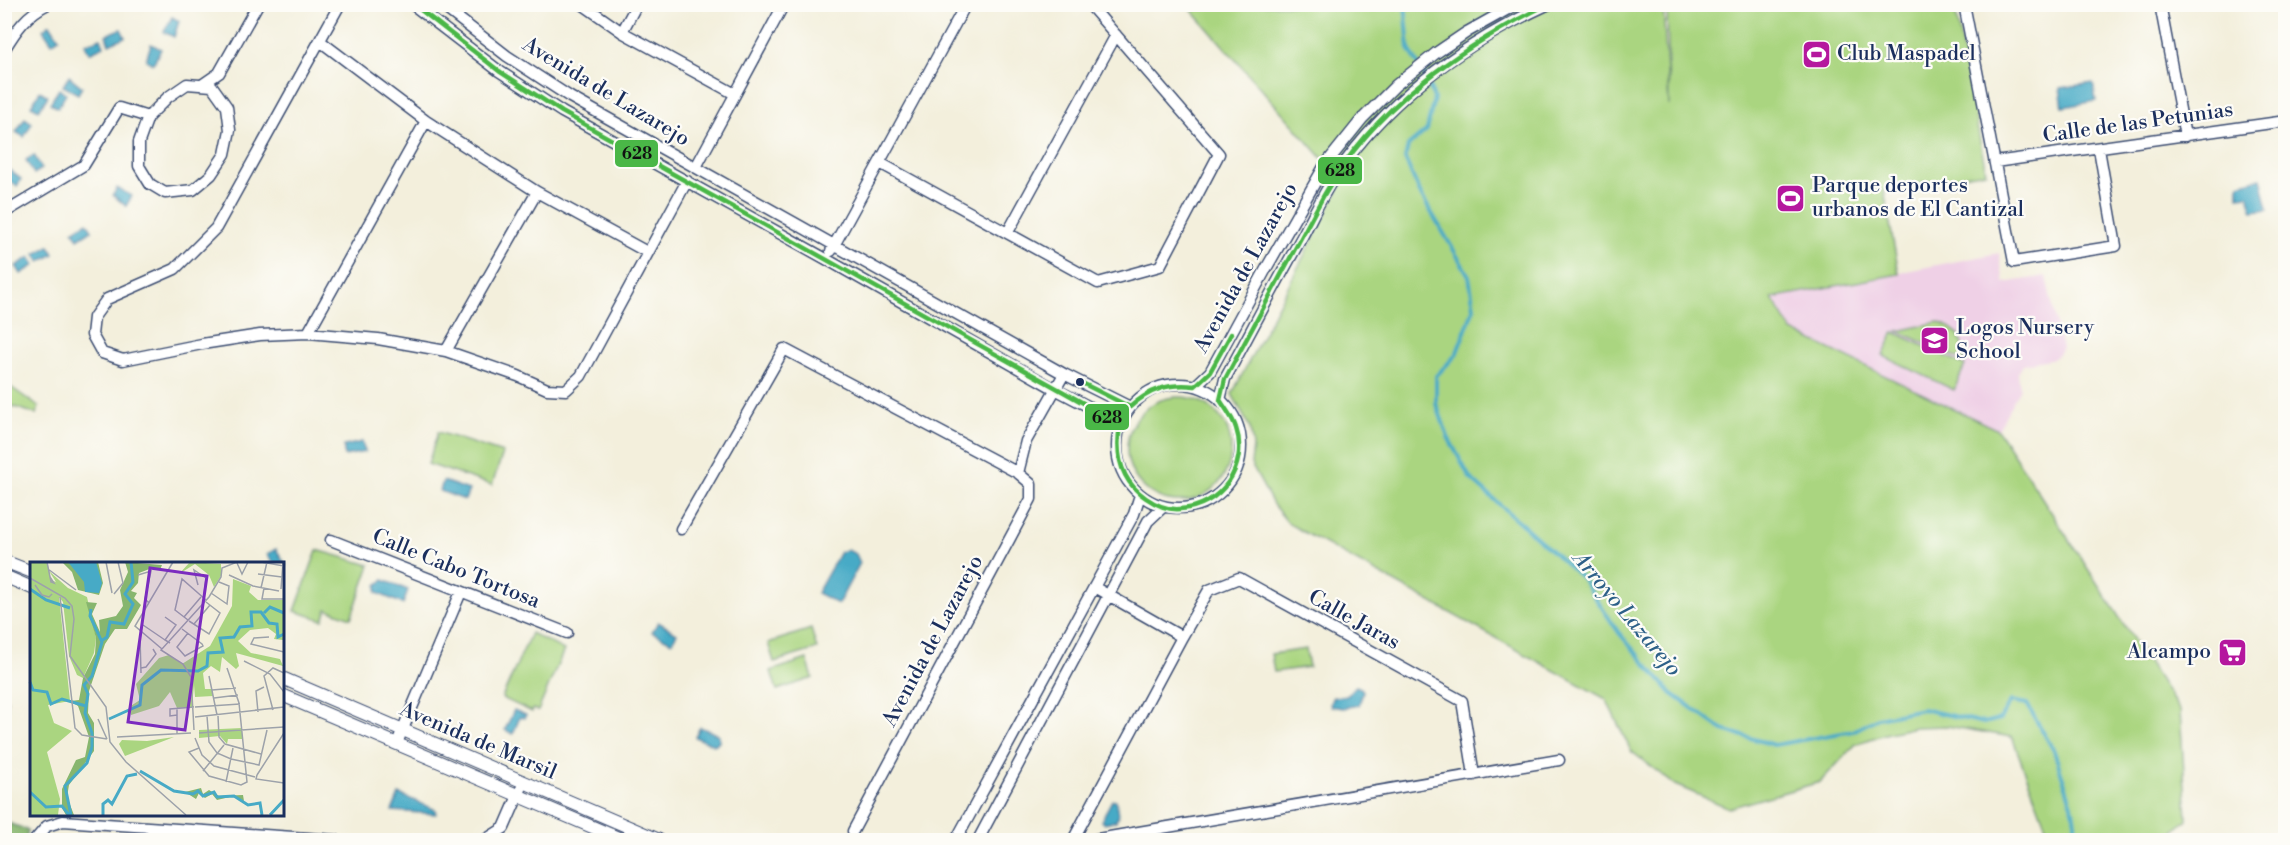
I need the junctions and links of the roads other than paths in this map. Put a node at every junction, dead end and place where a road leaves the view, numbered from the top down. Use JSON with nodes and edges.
{"nodes":[{"id":1,"x":48,"y":4,"type":"edge"},
{"id":2,"x":258,"y":4,"type":"edge"},
{"id":3,"x":340,"y":4,"type":"edge"},
{"id":4,"x":412,"y":4,"type":"edge"},
{"id":5,"x":440,"y":4,"type":"edge"},
{"id":6,"x":582,"y":4,"type":"edge"},
{"id":7,"x":637,"y":4,"type":"edge"},
{"id":8,"x":784,"y":4,"type":"edge"},
{"id":9,"x":966,"y":4,"type":"edge"},
{"id":10,"x":1089,"y":4,"type":"edge"},
{"id":11,"x":1516,"y":4,"type":"edge"},
{"id":12,"x":1549,"y":4,"type":"edge"},
{"id":13,"x":1964,"y":4,"type":"edge"},
{"id":14,"x":2160,"y":4,"type":"edge"},
{"id":15,"x":622,"y":32,"type":"junction"},
{"id":16,"x":1116,"y":35,"type":"junction"},
{"id":17,"x":320,"y":40,"type":"junction"},
{"id":18,"x":4,"y":50,"type":"edge"},
{"id":19,"x":219,"y":73,"type":"junction"},
{"id":20,"x":203,"y":84,"type":"junction"},
{"id":21,"x":735,"y":94,"type":"junction"},
{"id":22,"x":220,"y":96,"type":"junction"},
{"id":23,"x":148,"y":117,"type":"junction"},
{"id":24,"x":426,"y":121,"type":"junction"},
{"id":25,"x":2286,"y":121,"type":"edge"},
{"id":26,"x":2185,"y":136,"type":"junction"},
{"id":27,"x":2099,"y":149,"type":"junction"},
{"id":28,"x":1995,"y":162,"type":"junction"},
{"id":29,"x":880,"y":163,"type":"junction"},
{"id":30,"x":696,"y":167,"type":"junction"},
{"id":31,"x":687,"y":181,"type":"junction"},
{"id":32,"x":537,"y":192,"type":"junction"},
{"id":33,"x":4,"y":213,"type":"edge"},
{"id":34,"x":1008,"y":232,"type":"junction"},
{"id":35,"x":835,"y":245,"type":"junction"},
{"id":36,"x":647,"y":252,"type":"junction"},
{"id":37,"x":826,"y":259,"type":"junction"},
{"id":38,"x":308,"y":333,"type":"junction"},
{"id":39,"x":446,"y":351,"type":"junction"},
{"id":40,"x":1064,"y":374,"type":"junction"},
{"id":41,"x":1195,"y":386,"type":"junction"},
{"id":42,"x":1055,"y":389,"type":"junction"},
{"id":43,"x":1220,"y":400,"type":"junction"},
{"id":44,"x":1130,"y":407,"type":"junction"},
{"id":45,"x":1120,"y":426,"type":"junction"},
{"id":46,"x":1018,"y":473,"type":"junction"},
{"id":47,"x":1140,"y":495,"type":"junction"},
{"id":48,"x":1163,"y":507,"type":"junction"},
{"id":49,"x":681,"y":530,"type":"dead end"},
{"id":50,"x":331,"y":540,"type":"dead end"},
{"id":51,"x":4,"y":561,"type":"edge"},
{"id":52,"x":30,"y":571,"type":"edge"},
{"id":53,"x":4,"y":576,"type":"edge"},
{"id":54,"x":30,"y":587,"type":"edge"},
{"id":55,"x":1094,"y":587,"type":"junction"},
{"id":56,"x":460,"y":592,"type":"junction"},
{"id":57,"x":1110,"y":596,"type":"junction"},
{"id":58,"x":567,"y":633,"type":"dead end"},
{"id":59,"x":1182,"y":636,"type":"junction"},
{"id":60,"x":284,"y":679,"type":"edge"},
{"id":61,"x":284,"y":696,"type":"edge"},
{"id":62,"x":402,"y":730,"type":"junction"},
{"id":63,"x":397,"y":743,"type":"junction"},
{"id":64,"x":1558,"y":760,"type":"dead end"},
{"id":65,"x":1474,"y":775,"type":"junction"},
{"id":66,"x":524,"y":782,"type":"junction"},
{"id":67,"x":518,"y":795,"type":"junction"},
{"id":68,"x":853,"y":831,"type":"dead end"},
{"id":69,"x":35,"y":840,"type":"edge"},
{"id":70,"x":336,"y":840,"type":"edge"},
{"id":71,"x":484,"y":840,"type":"edge"},
{"id":72,"x":623,"y":840,"type":"edge"},
{"id":73,"x":659,"y":840,"type":"edge"},
{"id":74,"x":956,"y":840,"type":"edge"},
{"id":75,"x":978,"y":840,"type":"edge"},
{"id":76,"x":1073,"y":840,"type":"edge"},
{"id":77,"x":1092,"y":840,"type":"edge"}],
"edges":[{"from":1,"to":18,"type":"street"},
{"from":2,"to":19,"type":"street"},
{"from":3,"to":17,"type":"street"},
{"from":4,"to":31,"type":"street","name":"Avenida de Lazarejo"},
{"from":5,"to":30,"type":"street","name":"Avenida de Lazarejo"},
{"from":6,"to":15,"type":"street"},
{"from":7,"to":15,"type":"street"},
{"from":8,"to":21,"type":"street","name":"Avenida de Lazarejo"},
{"from":9,"to":29,"type":"street"},
{"from":10,"to":16,"type":"street"},
{"from":11,"to":41,"type":"street","name":"Avenida de Lazarejo"},
{"from":12,"to":43,"type":"street","name":"Avenida de Lazarejo"},
{"from":13,"to":28,"type":"street"},
{"from":14,"to":26,"type":"street"},
{"from":15,"to":21,"type":"street"},
{"from":16,"to":34,"type":"street"},
{"from":16,"to":34,"type":"street"},
{"from":17,"to":24,"type":"street"},
{"from":17,"to":38,"type":"street"},
{"from":19,"to":20,"type":"street"},
{"from":19,"to":22,"type":"street"},
{"from":20,"to":22,"type":"street"},
{"from":20,"to":23,"type":"street"},
{"from":21,"to":30,"type":"street","name":"Avenida de Lazarejo"},
{"from":22,"to":23,"type":"street"},
{"from":23,"to":33,"type":"street"},
{"from":24,"to":32,"type":"street"},
{"from":24,"to":38,"type":"street"},
{"from":25,"to":26,"type":"street","name":"Calle de las Petunias"},
{"from":26,"to":27,"type":"street","name":"Calle de las Petunias"},
{"from":27,"to":28,"type":"street","name":"Calle de las Petunias"},
{"from":27,"to":28,"type":"street"},
{"from":29,"to":34,"type":"street"},
{"from":29,"to":35,"type":"street"},
{"from":30,"to":35,"type":"street","name":"Avenida de Lazarejo"},
{"from":31,"to":36,"type":"street"},
{"from":31,"to":37,"type":"street","name":"Avenida de Lazarejo"},
{"from":32,"to":36,"type":"street"},
{"from":32,"to":39,"type":"street"},
{"from":35,"to":37,"type":"street"},
{"from":35,"to":40,"type":"street","name":"Avenida de Lazarejo"},
{"from":36,"to":39,"type":"street"},
{"from":37,"to":42,"type":"street","name":"Avenida de Lazarejo"},
{"from":38,"to":39,"type":"street"},
{"from":40,"to":42,"type":"street"},
{"from":40,"to":44,"type":"street","name":"Avenida de Lazarejo"},
{"from":41,"to":43,"type":"street"},
{"from":41,"to":44,"type":"street"},
{"from":42,"to":45,"type":"street","name":"Avenida de Lazarejo"},
{"from":42,"to":46,"type":"street"},
{"from":43,"to":48,"type":"street"},
{"from":44,"to":45,"type":"street"},
{"from":45,"to":47,"type":"street"},
{"from":46,"to":49,"type":"street"},
{"from":46,"to":68,"type":"street","name":"Avenida de Lazarejo"},
{"from":47,"to":48,"type":"street"},
{"from":47,"to":55,"type":"street"},
{"from":48,"to":57,"type":"street"},
{"from":50,"to":56,"type":"street","name":"Calle Cabo Tortosa"},
{"from":51,"to":52,"type":"street"},
{"from":53,"to":54,"type":"street"},
{"from":55,"to":57,"type":"street"},
{"from":55,"to":74,"type":"street"},
{"from":56,"to":58,"type":"street","name":"Calle Cabo Tortosa"},
{"from":56,"to":62,"type":"street"},
{"from":57,"to":59,"type":"street"},
{"from":57,"to":75,"type":"street"},
{"from":59,"to":65,"type":"street","name":"Calle Jaras"},
{"from":59,"to":76,"type":"street","name":"Calle Jaras"},
{"from":60,"to":62,"type":"street","name":"Avenida de Marsil"},
{"from":61,"to":63,"type":"street","name":"Avenida de Marsil"},
{"from":62,"to":63,"type":"street"},
{"from":62,"to":66,"type":"street","name":"Avenida de Marsil"},
{"from":63,"to":67,"type":"street","name":"Avenida de Marsil"},
{"from":64,"to":65,"type":"street"},
{"from":65,"to":77,"type":"street"},
{"from":66,"to":67,"type":"street"},
{"from":66,"to":73,"type":"street","name":"Avenida de Marsil"},
{"from":67,"to":71,"type":"street"},
{"from":67,"to":72,"type":"street","name":"Avenida de Marsil"},
{"from":69,"to":70,"type":"street"}]}
